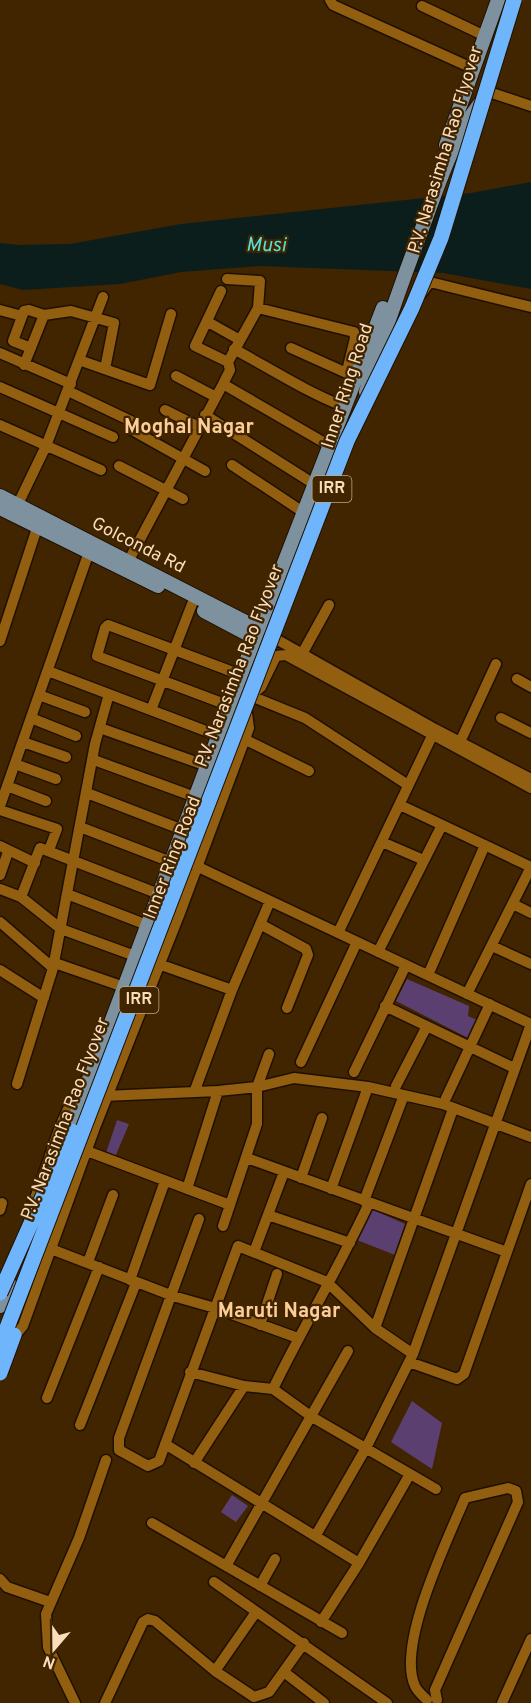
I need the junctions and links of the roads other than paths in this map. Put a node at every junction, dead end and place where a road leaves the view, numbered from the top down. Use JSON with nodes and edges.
{"nodes":[{"id":1,"x":330,"y":0,"type":"edge"},
{"id":2,"x":498,"y":0,"type":"edge"},
{"id":3,"x":505,"y":0,"type":"edge"},
{"id":4,"x":514,"y":0,"type":"edge"},
{"id":5,"x":519,"y":0,"type":"edge"},
{"id":6,"x":422,"y":6,"type":"dead end"},
{"id":7,"x":485,"y":36,"type":"junction"},
{"id":8,"x":474,"y":69,"type":"junction"},
{"id":9,"x":489,"y":92,"type":"junction"},
{"id":10,"x":531,"y":106,"type":"edge"},
{"id":11,"x":443,"y":163,"type":"junction"},
{"id":12,"x":227,"y":279,"type":"dead end"},
{"id":13,"x":221,"y":291,"type":"dead end"},
{"id":14,"x":103,"y":297,"type":"dead end"},
{"id":15,"x":531,"y":307,"type":"edge"},
{"id":16,"x":258,"y":308,"type":"junction"},
{"id":17,"x":0,"y":310,"type":"edge"},
{"id":18,"x":171,"y":314,"type":"dead end"},
{"id":19,"x":44,"y":315,"type":"junction"},
{"id":20,"x":22,"y":316,"type":"junction"},
{"id":21,"x":95,"y":318,"type":"junction"},
{"id":22,"x":208,"y":322,"type":"junction"},
{"id":23,"x":377,"y":338,"type":"junction"},
{"id":24,"x":237,"y":345,"type":"junction"},
{"id":25,"x":31,"y":348,"type":"junction"},
{"id":26,"x":291,"y":348,"type":"dead end"},
{"id":27,"x":0,"y":353,"type":"edge"},
{"id":28,"x":79,"y":360,"type":"junction"},
{"id":29,"x":228,"y":362,"type":"junction"},
{"id":30,"x":24,"y":365,"type":"junction"},
{"id":31,"x":105,"y":369,"type":"junction"},
{"id":32,"x":352,"y":375,"type":"junction"},
{"id":33,"x":176,"y":376,"type":"dead end"},
{"id":34,"x":223,"y":384,"type":"junction"},
{"id":35,"x":0,"y":387,"type":"edge"},
{"id":36,"x":69,"y":387,"type":"junction"},
{"id":37,"x":216,"y":397,"type":"junction"},
{"id":38,"x":345,"y":407,"type":"junction"},
{"id":39,"x":165,"y":410,"type":"dead end"},
{"id":40,"x":59,"y":413,"type":"junction"},
{"id":41,"x":206,"y":415,"type":"junction"},
{"id":42,"x":0,"y":425,"type":"edge"},
{"id":43,"x":199,"y":427,"type":"junction"},
{"id":44,"x":354,"y":434,"type":"junction"},
{"id":45,"x":113,"y":437,"type":"dead end"},
{"id":46,"x":46,"y":446,"type":"junction"},
{"id":47,"x":330,"y":446,"type":"junction"},
{"id":48,"x":183,"y":458,"type":"junction"},
{"id":49,"x":232,"y":465,"type":"dead end"},
{"id":50,"x":119,"y":466,"type":"dead end"},
{"id":51,"x":101,"y":470,"type":"dead end"},
{"id":52,"x":205,"y":471,"type":"dead end"},
{"id":53,"x":314,"y":484,"type":"junction"},
{"id":54,"x":166,"y":490,"type":"junction"},
{"id":55,"x":0,"y":496,"type":"edge"},
{"id":56,"x":183,"y":499,"type":"dead end"},
{"id":57,"x":18,"y":504,"type":"junction"},
{"id":58,"x":0,"y":508,"type":"edge"},
{"id":59,"x":303,"y":512,"type":"junction"},
{"id":60,"x":38,"y":525,"type":"junction"},
{"id":61,"x":89,"y":552,"type":"junction"},
{"id":62,"x":129,"y":560,"type":"junction"},
{"id":63,"x":285,"y":562,"type":"junction"},
{"id":64,"x":302,"y":569,"type":"junction"},
{"id":65,"x":192,"y":604,"type":"junction"},
{"id":66,"x":329,"y":605,"type":"dead end"},
{"id":67,"x":257,"y":633,"type":"junction"},
{"id":68,"x":276,"y":639,"type":"junction"},
{"id":69,"x":0,"y":641,"type":"edge"},
{"id":70,"x":173,"y":650,"type":"junction"},
{"id":71,"x":302,"y":654,"type":"junction"},
{"id":72,"x":496,"y":664,"type":"dead end"},
{"id":73,"x":48,"y":671,"type":"junction"},
{"id":74,"x":242,"y":675,"type":"junction"},
{"id":75,"x":517,"y":679,"type":"dead end"},
{"id":76,"x":161,"y":681,"type":"junction"},
{"id":77,"x":531,"y":687,"type":"edge"},
{"id":78,"x":108,"y":694,"type":"junction"},
{"id":79,"x":254,"y":695,"type":"junction"},
{"id":80,"x":39,"y":696,"type":"junction"},
{"id":81,"x":230,"y":706,"type":"junction"},
{"id":82,"x":151,"y":710,"type":"junction"},
{"id":83,"x":84,"y":712,"type":"dead end"},
{"id":84,"x":247,"y":713,"type":"junction"},
{"id":85,"x":31,"y":718,"type":"junction"},
{"id":86,"x":501,"y":718,"type":"dead end"},
{"id":87,"x":100,"y":728,"type":"junction"},
{"id":88,"x":531,"y":734,"type":"edge"},
{"id":89,"x":76,"y":736,"type":"dead end"},
{"id":90,"x":219,"y":736,"type":"junction"},
{"id":91,"x":432,"y":736,"type":"junction"},
{"id":92,"x":244,"y":740,"type":"junction"},
{"id":93,"x":23,"y":742,"type":"junction"},
{"id":94,"x":460,"y":742,"type":"junction"},
{"id":95,"x":66,"y":757,"type":"dead end"},
{"id":96,"x":94,"y":760,"type":"junction"},
{"id":97,"x":15,"y":764,"type":"junction"},
{"id":98,"x":207,"y":766,"type":"junction"},
{"id":99,"x":309,"y":771,"type":"dead end"},
{"id":100,"x":531,"y":778,"type":"edge"},
{"id":101,"x":56,"y":779,"type":"dead end"},
{"id":102,"x":408,"y":785,"type":"junction"},
{"id":103,"x":7,"y":786,"type":"junction"},
{"id":104,"x":531,"y":788,"type":"edge"},
{"id":105,"x":87,"y":793,"type":"junction"},
{"id":106,"x":195,"y":797,"type":"junction"},
{"id":107,"x":46,"y":801,"type":"dead end"},
{"id":108,"x":400,"y":805,"type":"junction"},
{"id":109,"x":0,"y":808,"type":"edge"},
{"id":110,"x":442,"y":825,"type":"junction"},
{"id":111,"x":80,"y":827,"type":"junction"},
{"id":112,"x":183,"y":830,"type":"junction"},
{"id":113,"x":382,"y":842,"type":"junction"},
{"id":114,"x":485,"y":845,"type":"junction"},
{"id":115,"x":4,"y":849,"type":"edge"},
{"id":116,"x":49,"y":850,"type":"junction"},
{"id":117,"x":419,"y":858,"type":"dead end"},
{"id":118,"x":73,"y":860,"type":"junction"},
{"id":119,"x":171,"y":862,"type":"junction"},
{"id":120,"x":34,"y":863,"type":"junction"},
{"id":121,"x":194,"y":865,"type":"junction"},
{"id":122,"x":531,"y":867,"type":"edge"},
{"id":123,"x":0,"y":875,"type":"edge"},
{"id":124,"x":0,"y":889,"type":"edge"},
{"id":125,"x":67,"y":894,"type":"junction"},
{"id":126,"x":159,"y":894,"type":"junction"},
{"id":127,"x":21,"y":897,"type":"junction"},
{"id":128,"x":270,"y":901,"type":"junction"},
{"id":129,"x":513,"y":904,"type":"junction"},
{"id":130,"x":531,"y":914,"type":"edge"},
{"id":131,"x":0,"y":922,"type":"edge"},
{"id":132,"x":260,"y":924,"type":"junction"},
{"id":133,"x":147,"y":925,"type":"junction"},
{"id":134,"x":61,"y":929,"type":"junction"},
{"id":135,"x":338,"y":933,"type":"junction"},
{"id":136,"x":357,"y":942,"type":"junction"},
{"id":137,"x":492,"y":946,"type":"junction"},
{"id":138,"x":378,"y":952,"type":"junction"},
{"id":139,"x":135,"y":956,"type":"junction"},
{"id":140,"x":157,"y":963,"type":"junction"},
{"id":141,"x":531,"y":964,"type":"edge"},
{"id":142,"x":53,"y":965,"type":"junction"},
{"id":143,"x":406,"y":965,"type":"junction"},
{"id":144,"x":0,"y":970,"type":"edge"},
{"id":145,"x":130,"y":970,"type":"junction"},
{"id":146,"x":428,"y":975,"type":"junction"},
{"id":147,"x":148,"y":976,"type":"junction"},
{"id":148,"x":123,"y":987,"type":"junction"},
{"id":149,"x":232,"y":990,"type":"junction"},
{"id":150,"x":467,"y":994,"type":"junction"},
{"id":151,"x":44,"y":999,"type":"junction"},
{"id":152,"x":489,"y":1004,"type":"junction"},
{"id":153,"x":386,"y":1006,"type":"junction"},
{"id":154,"x":287,"y":1008,"type":"dead end"},
{"id":155,"x":531,"y":1024,"type":"edge"},
{"id":156,"x":426,"y":1026,"type":"junction"},
{"id":157,"x":470,"y":1047,"type":"junction"},
{"id":158,"x":269,"y":1054,"type":"dead end"},
{"id":159,"x":301,"y":1062,"type":"dead end"},
{"id":160,"x":514,"y":1068,"type":"junction"},
{"id":161,"x":354,"y":1072,"type":"dead end"},
{"id":162,"x":17,"y":1083,"type":"dead end"},
{"id":163,"x":396,"y":1086,"type":"dead end"},
{"id":164,"x":257,"y":1087,"type":"junction"},
{"id":165,"x":368,"y":1087,"type":"junction"},
{"id":166,"x":195,"y":1090,"type":"junction"},
{"id":167,"x":218,"y":1091,"type":"junction"},
{"id":168,"x":404,"y":1095,"type":"junction"},
{"id":169,"x":104,"y":1096,"type":"junction"},
{"id":170,"x":446,"y":1098,"type":"dead end"},
{"id":171,"x":453,"y":1109,"type":"junction"},
{"id":172,"x":322,"y":1118,"type":"dead end"},
{"id":173,"x":496,"y":1124,"type":"junction"},
{"id":174,"x":78,"y":1129,"type":"junction"},
{"id":175,"x":531,"y":1137,"type":"edge"},
{"id":176,"x":87,"y":1151,"type":"junction"},
{"id":177,"x":247,"y":1158,"type":"junction"},
{"id":178,"x":284,"y":1172,"type":"junction"},
{"id":179,"x":301,"y":1178,"type":"junction"},
{"id":180,"x":165,"y":1181,"type":"junction"},
{"id":181,"x":531,"y":1184,"type":"edge"},
{"id":182,"x":187,"y":1189,"type":"junction"},
{"id":183,"x":331,"y":1189,"type":"junction"},
{"id":184,"x":113,"y":1195,"type":"dead end"},
{"id":185,"x":366,"y":1202,"type":"junction"},
{"id":186,"x":230,"y":1206,"type":"junction"},
{"id":187,"x":268,"y":1215,"type":"junction"},
{"id":188,"x":414,"y":1218,"type":"junction"},
{"id":189,"x":200,"y":1219,"type":"dead end"},
{"id":190,"x":223,"y":1226,"type":"dead end"},
{"id":191,"x":456,"y":1234,"type":"junction"},
{"id":192,"x":350,"y":1243,"type":"junction"},
{"id":193,"x":51,"y":1249,"type":"junction"},
{"id":194,"x":254,"y":1252,"type":"junction"},
{"id":195,"x":507,"y":1252,"type":"junction"},
{"id":196,"x":88,"y":1262,"type":"junction"},
{"id":197,"x":99,"y":1267,"type":"junction"},
{"id":198,"x":277,"y":1274,"type":"dead end"},
{"id":199,"x":3,"y":1278,"type":"edge"},
{"id":200,"x":133,"y":1281,"type":"junction"},
{"id":201,"x":327,"y":1282,"type":"junction"},
{"id":202,"x":0,"y":1293,"type":"edge"},
{"id":203,"x":173,"y":1296,"type":"junction"},
{"id":204,"x":0,"y":1306,"type":"edge"},
{"id":205,"x":215,"y":1308,"type":"junction"},
{"id":206,"x":0,"y":1321,"type":"edge"},
{"id":207,"x":260,"y":1325,"type":"junction"},
{"id":208,"x":375,"y":1328,"type":"junction"},
{"id":209,"x":298,"y":1338,"type":"junction"},
{"id":210,"x":1,"y":1351,"type":"edge"},
{"id":211,"x":348,"y":1351,"type":"dead end"},
{"id":212,"x":411,"y":1358,"type":"junction"},
{"id":213,"x":190,"y":1372,"type":"junction"},
{"id":214,"x":0,"y":1373,"type":"edge"},
{"id":215,"x":244,"y":1386,"type":"junction"},
{"id":216,"x":273,"y":1389,"type":"junction"},
{"id":217,"x":47,"y":1398,"type":"dead end"},
{"id":218,"x":312,"y":1417,"type":"junction"},
{"id":219,"x":80,"y":1425,"type":"dead end"},
{"id":220,"x":165,"y":1444,"type":"junction"},
{"id":221,"x":366,"y":1448,"type":"junction"},
{"id":222,"x":106,"y":1460,"type":"dead end"},
{"id":223,"x":194,"y":1463,"type":"junction"},
{"id":224,"x":410,"y":1474,"type":"junction"},
{"id":225,"x":436,"y":1489,"type":"dead end"},
{"id":226,"x":262,"y":1503,"type":"junction"},
{"id":227,"x":152,"y":1523,"type":"dead end"},
{"id":228,"x":316,"y":1535,"type":"junction"},
{"id":229,"x":275,"y":1559,"type":"dead end"},
{"id":230,"x":359,"y":1563,"type":"junction"},
{"id":231,"x":226,"y":1566,"type":"junction"},
{"id":232,"x":0,"y":1579,"type":"edge"},
{"id":233,"x":214,"y":1582,"type":"dead end"},
{"id":234,"x":260,"y":1586,"type":"junction"},
{"id":235,"x":50,"y":1602,"type":"junction"},
{"id":236,"x":256,"y":1612,"type":"junction"},
{"id":237,"x":321,"y":1622,"type":"junction"},
{"id":238,"x":342,"y":1633,"type":"dead end"},
{"id":239,"x":531,"y":1639,"type":"edge"},
{"id":240,"x":304,"y":1643,"type":"junction"},
{"id":241,"x":216,"y":1671,"type":"junction"},
{"id":242,"x":284,"y":1672,"type":"junction"},
{"id":243,"x":433,"y":1701,"type":"edge"},
{"id":244,"x":75,"y":1703,"type":"edge"},
{"id":245,"x":105,"y":1703,"type":"edge"},
{"id":246,"x":324,"y":1703,"type":"edge"},
{"id":247,"x":387,"y":1703,"type":"edge"},
{"id":248,"x":502,"y":1703,"type":"edge"}],
"edges":[{"from":1,"to":8,"type":"street"},
{"from":2,"to":7,"type":"main road","name":"Inner Ring Road","number":"IRR"},
{"from":3,"to":174,"type":"highway","name":"P.V. Narasimha Rao Flyover","bridge":true},
{"from":4,"to":174,"type":"highway","name":"P.V. Narasimha Rao Flyover","bridge":true},
{"from":5,"to":9,"type":"main road","name":"Inner Ring Road","number":"IRR"},
{"from":6,"to":7,"type":"street"},
{"from":7,"to":8,"type":"main road","name":"Inner Ring Road","number":"IRR"},
{"from":8,"to":11,"type":"main road","name":"Inner Ring Road","number":"IRR"},
{"from":9,"to":10,"type":"street"},
{"from":9,"to":11,"type":"main road","name":"Inner Ring Road","number":"IRR"},
{"from":11,"to":23,"type":"main road","name":"Inner Ring Road","number":"IRR"},
{"from":12,"to":16,"type":"street"},
{"from":13,"to":22,"type":"street"},
{"from":14,"to":21,"type":"street"},
{"from":15,"to":44,"type":"street"},
{"from":16,"to":24,"type":"street"},
{"from":16,"to":32,"type":"street"},
{"from":17,"to":20,"type":"street"},
{"from":18,"to":31,"type":"street"},
{"from":19,"to":20,"type":"street"},
{"from":19,"to":21,"type":"street"},
{"from":19,"to":25,"type":"street"},
{"from":20,"to":25,"type":"street"},
{"from":21,"to":28,"type":"street"},
{"from":21,"to":31,"type":"street"},
{"from":22,"to":24,"type":"street"},
{"from":22,"to":29,"type":"street"},
{"from":23,"to":32,"type":"main road","name":"Inner Ring Road","number":"IRR"},
{"from":23,"to":44,"type":"main road","name":"Inner Ring Road","number":"IRR"},
{"from":24,"to":29,"type":"street"},
{"from":24,"to":38,"type":"street"},
{"from":25,"to":30,"type":"street"},
{"from":26,"to":32,"type":"street"},
{"from":27,"to":30,"type":"street"},
{"from":28,"to":31,"type":"street"},
{"from":28,"to":36,"type":"street"},
{"from":29,"to":34,"type":"street"},
{"from":30,"to":36,"type":"street"},
{"from":32,"to":38,"type":"main road","name":"Inner Ring Road","number":"IRR"},
{"from":33,"to":37,"type":"street"},
{"from":34,"to":37,"type":"street"},
{"from":34,"to":47,"type":"street"},
{"from":35,"to":40,"type":"street"},
{"from":36,"to":40,"type":"street"},
{"from":36,"to":48,"type":"street"},
{"from":37,"to":41,"type":"street"},
{"from":38,"to":47,"type":"main road","name":"Inner Ring Road","number":"IRR"},
{"from":39,"to":43,"type":"street"},
{"from":40,"to":45,"type":"street"},
{"from":40,"to":46,"type":"street"},
{"from":41,"to":43,"type":"street"},
{"from":41,"to":53,"type":"street"},
{"from":42,"to":46,"type":"street"},
{"from":43,"to":48,"type":"street"},
{"from":44,"to":64,"type":"main road","name":"Inner Ring Road","number":"IRR"},
{"from":46,"to":51,"type":"street"},
{"from":46,"to":57,"type":"street"},
{"from":47,"to":53,"type":"main road","name":"Inner Ring Road","number":"IRR"},
{"from":48,"to":52,"type":"street"},
{"from":48,"to":54,"type":"street"},
{"from":49,"to":59,"type":"street"},
{"from":50,"to":54,"type":"street"},
{"from":53,"to":59,"type":"main road","name":"Inner Ring Road","number":"IRR"},
{"from":54,"to":56,"type":"street"},
{"from":54,"to":62,"type":"street"},
{"from":55,"to":57,"type":"main road","name":"Golconda Rd"},
{"from":57,"to":62,"type":"main road","name":"Golconda Rd"},
{"from":58,"to":60,"type":"main road","name":"Golconda Rd"},
{"from":59,"to":63,"type":"main road","name":"Inner Ring Road","number":"IRR"},
{"from":60,"to":61,"type":"main road","name":"Golconda Rd"},
{"from":60,"to":69,"type":"street"},
{"from":61,"to":65,"type":"main road","name":"Golconda Rd"},
{"from":61,"to":73,"type":"street"},
{"from":62,"to":67,"type":"main road","name":"Golconda Rd"},
{"from":63,"to":64,"type":"main road"},
{"from":63,"to":67,"type":"main road","name":"Inner Ring Road","number":"IRR"},
{"from":64,"to":68,"type":"main road","name":"Inner Ring Road","number":"IRR"},
{"from":65,"to":67,"type":"main road","name":"Golconda Rd"},
{"from":65,"to":70,"type":"street"},
{"from":66,"to":71,"type":"street"},
{"from":67,"to":74,"type":"main road","name":"Inner Ring Road","number":"IRR"},
{"from":68,"to":71,"type":"street"},
{"from":68,"to":79,"type":"main road","name":"Inner Ring Road","number":"IRR"},
{"from":70,"to":74,"type":"street"},
{"from":70,"to":76,"type":"street"},
{"from":70,"to":76,"type":"street"},
{"from":71,"to":94,"type":"street"},
{"from":72,"to":94,"type":"street"},
{"from":73,"to":78,"type":"street"},
{"from":73,"to":80,"type":"street"},
{"from":74,"to":81,"type":"main road","name":"Inner Ring Road","number":"IRR"},
{"from":75,"to":77,"type":"street"},
{"from":76,"to":81,"type":"street"},
{"from":76,"to":82,"type":"street"},
{"from":78,"to":82,"type":"street"},
{"from":78,"to":87,"type":"street"},
{"from":79,"to":84,"type":"main road","name":"Inner Ring Road","number":"IRR"},
{"from":79,"to":91,"type":"street"},
{"from":79,"to":102,"type":"street"},
{"from":80,"to":83,"type":"street"},
{"from":80,"to":85,"type":"street"},
{"from":81,"to":90,"type":"main road","name":"Inner Ring Road","number":"IRR"},
{"from":82,"to":90,"type":"street"},
{"from":84,"to":92,"type":"street"},
{"from":84,"to":121,"type":"main road","name":"Inner Ring Road","number":"IRR"},
{"from":85,"to":89,"type":"street"},
{"from":85,"to":93,"type":"street"},
{"from":86,"to":88,"type":"street"},
{"from":87,"to":96,"type":"street"},
{"from":87,"to":98,"type":"street"},
{"from":90,"to":98,"type":"main road","name":"Inner Ring Road","number":"IRR"},
{"from":91,"to":102,"type":"street"},
{"from":91,"to":104,"type":"street"},
{"from":92,"to":99,"type":"street"},
{"from":92,"to":121,"type":"street"},
{"from":93,"to":95,"type":"street"},
{"from":93,"to":97,"type":"street"},
{"from":94,"to":100,"type":"street"},
{"from":96,"to":105,"type":"street"},
{"from":96,"to":106,"type":"street"},
{"from":97,"to":101,"type":"street"},
{"from":97,"to":103,"type":"street"},
{"from":98,"to":106,"type":"main road","name":"Inner Ring Road","number":"IRR"},
{"from":102,"to":108,"type":"street"},
{"from":103,"to":107,"type":"street"},
{"from":103,"to":109,"type":"street"},
{"from":105,"to":111,"type":"street"},
{"from":105,"to":112,"type":"street"},
{"from":106,"to":112,"type":"main road","name":"Inner Ring Road","number":"IRR"},
{"from":108,"to":110,"type":"street"},
{"from":108,"to":113,"type":"street"},
{"from":109,"to":116,"type":"street"},
{"from":110,"to":114,"type":"street"},
{"from":110,"to":138,"type":"street"},
{"from":111,"to":118,"type":"street"},
{"from":111,"to":119,"type":"street"},
{"from":112,"to":119,"type":"main road","name":"Inner Ring Road","number":"IRR"},
{"from":113,"to":117,"type":"street"},
{"from":113,"to":135,"type":"street"},
{"from":114,"to":122,"type":"street"},
{"from":114,"to":146,"type":"street"},
{"from":115,"to":120,"type":"street"},
{"from":115,"to":123,"type":"street"},
{"from":116,"to":118,"type":"street"},
{"from":116,"to":120,"type":"street"},
{"from":118,"to":125,"type":"street"},
{"from":118,"to":126,"type":"street"},
{"from":119,"to":126,"type":"main road","name":"Inner Ring Road","number":"IRR"},
{"from":120,"to":127,"type":"street"},
{"from":121,"to":128,"type":"street"},
{"from":121,"to":140,"type":"main road","name":"Inner Ring Road","number":"IRR"},
{"from":122,"to":129,"type":"street"},
{"from":124,"to":127,"type":"street"},
{"from":125,"to":133,"type":"street"},
{"from":125,"to":134,"type":"street"},
{"from":126,"to":133,"type":"main road","name":"Inner Ring Road","number":"IRR"},
{"from":127,"to":134,"type":"street"},
{"from":128,"to":132,"type":"street"},
{"from":128,"to":135,"type":"street"},
{"from":129,"to":130,"type":"street"},
{"from":129,"to":137,"type":"street"},
{"from":131,"to":142,"type":"street"},
{"from":132,"to":149,"type":"street"},
{"from":132,"to":154,"type":"street"},
{"from":133,"to":139,"type":"main road","name":"Inner Ring Road","number":"IRR"},
{"from":134,"to":139,"type":"street"},
{"from":134,"to":142,"type":"street"},
{"from":135,"to":136,"type":"street"},
{"from":136,"to":138,"type":"street"},
{"from":136,"to":159,"type":"street"},
{"from":137,"to":141,"type":"street"},
{"from":137,"to":150,"type":"street"},
{"from":138,"to":143,"type":"street"},
{"from":139,"to":145,"type":"main road","name":"Inner Ring Road","number":"IRR"},
{"from":140,"to":147,"type":"main road","name":"Inner Ring Road","number":"IRR"},
{"from":140,"to":149,"type":"street"},
{"from":140,"to":169,"type":"street"},
{"from":142,"to":148,"type":"street"},
{"from":142,"to":151,"type":"street"},
{"from":143,"to":146,"type":"street"},
{"from":143,"to":153,"type":"street"},
{"from":144,"to":151,"type":"street"},
{"from":145,"to":147,"type":"main road"},
{"from":145,"to":148,"type":"main road","name":"Inner Ring Road","number":"IRR"},
{"from":146,"to":150,"type":"street"},
{"from":147,"to":169,"type":"main road","name":"Inner Ring Road","number":"IRR"},
{"from":148,"to":199,"type":"main road","name":"Inner Ring Road","number":"IRR"},
{"from":149,"to":166,"type":"street"},
{"from":150,"to":152,"type":"street"},
{"from":151,"to":162,"type":"street"},
{"from":152,"to":155,"type":"street"},
{"from":152,"to":157,"type":"street"},
{"from":153,"to":156,"type":"street"},
{"from":153,"to":161,"type":"street"},
{"from":155,"to":160,"type":"street"},
{"from":156,"to":157,"type":"street"},
{"from":156,"to":163,"type":"street"},
{"from":157,"to":160,"type":"street"},
{"from":157,"to":170,"type":"street"},
{"from":158,"to":164,"type":"street"},
{"from":160,"to":173,"type":"street"},
{"from":164,"to":165,"type":"street"},
{"from":164,"to":167,"type":"street"},
{"from":164,"to":177,"type":"street"},
{"from":165,"to":168,"type":"street"},
{"from":165,"to":183,"type":"street"},
{"from":166,"to":167,"type":"street"},
{"from":166,"to":169,"type":"street"},
{"from":167,"to":182,"type":"street"},
{"from":168,"to":171,"type":"street"},
{"from":168,"to":185,"type":"street"},
{"from":169,"to":176,"type":"street"},
{"from":169,"to":210,"type":"main road","name":"Inner Ring Road","number":"IRR"},
{"from":171,"to":173,"type":"street"},
{"from":171,"to":188,"type":"street"},
{"from":172,"to":179,"type":"street"},
{"from":173,"to":175,"type":"street"},
{"from":173,"to":191,"type":"street"},
{"from":174,"to":202,"type":"highway","bridge":true},
{"from":174,"to":206,"type":"highway","name":"P.V. Narasimha Rao Flyover","bridge":true},
{"from":174,"to":210,"type":"highway","name":"P.V. Narasimha Rao Flyover","bridge":true},
{"from":174,"to":214,"type":"highway","bridge":true},
{"from":176,"to":180,"type":"street"},
{"from":176,"to":193,"type":"street"},
{"from":177,"to":178,"type":"street"},
{"from":177,"to":186,"type":"street"},
{"from":178,"to":179,"type":"street"},
{"from":178,"to":187,"type":"street"},
{"from":179,"to":183,"type":"street"},
{"from":180,"to":182,"type":"street"},
{"from":180,"to":200,"type":"street"},
{"from":181,"to":195,"type":"street"},
{"from":182,"to":186,"type":"street"},
{"from":183,"to":185,"type":"street"},
{"from":184,"to":196,"type":"street"},
{"from":185,"to":188,"type":"street"},
{"from":185,"to":192,"type":"street"},
{"from":186,"to":190,"type":"street"},
{"from":187,"to":192,"type":"street"},
{"from":187,"to":194,"type":"street"},
{"from":188,"to":191,"type":"street"},
{"from":188,"to":208,"type":"street"},
{"from":189,"to":203,"type":"street"},
{"from":191,"to":195,"type":"street"},
{"from":191,"to":212,"type":"street"},
{"from":192,"to":201,"type":"street"},
{"from":193,"to":196,"type":"street"},
{"from":193,"to":210,"type":"street"},
{"from":194,"to":201,"type":"street"},
{"from":194,"to":205,"type":"street"},
{"from":195,"to":212,"type":"street"},
{"from":196,"to":197,"type":"street"},
{"from":197,"to":200,"type":"street"},
{"from":197,"to":217,"type":"street"},
{"from":198,"to":207,"type":"street"},
{"from":199,"to":204,"type":"main road","name":"Inner Ring Road","number":"IRR"},
{"from":200,"to":203,"type":"street"},
{"from":200,"to":219,"type":"street"},
{"from":201,"to":208,"type":"street"},
{"from":201,"to":209,"type":"street"},
{"from":203,"to":205,"type":"street"},
{"from":203,"to":220,"type":"street"},
{"from":205,"to":207,"type":"street"},
{"from":205,"to":213,"type":"street"},
{"from":207,"to":209,"type":"street"},
{"from":208,"to":212,"type":"street"},
{"from":209,"to":216,"type":"street"},
{"from":211,"to":218,"type":"street"},
{"from":212,"to":221,"type":"street"},
{"from":213,"to":215,"type":"street"},
{"from":213,"to":220,"type":"street"},
{"from":215,"to":216,"type":"street"},
{"from":215,"to":223,"type":"street"},
{"from":216,"to":218,"type":"street"},
{"from":218,"to":221,"type":"street"},
{"from":218,"to":226,"type":"street"},
{"from":220,"to":223,"type":"street"},
{"from":221,"to":224,"type":"street"},
{"from":221,"to":228,"type":"street"},
{"from":222,"to":235,"type":"street"},
{"from":223,"to":226,"type":"street"},
{"from":224,"to":225,"type":"street"},
{"from":224,"to":230,"type":"street"},
{"from":226,"to":228,"type":"street"},
{"from":226,"to":231,"type":"street"},
{"from":227,"to":231,"type":"street"},
{"from":228,"to":230,"type":"street"},
{"from":229,"to":234,"type":"street"},
{"from":230,"to":237,"type":"street"},
{"from":231,"to":234,"type":"street"},
{"from":232,"to":235,"type":"street"},
{"from":233,"to":236,"type":"street"},
{"from":234,"to":237,"type":"street"},
{"from":235,"to":244,"type":"street"},
{"from":236,"to":240,"type":"street"},
{"from":236,"to":241,"type":"street"},
{"from":237,"to":238,"type":"street"},
{"from":239,"to":248,"type":"street"},
{"from":240,"to":242,"type":"street"},
{"from":240,"to":247,"type":"street"},
{"from":241,"to":242,"type":"street"},
{"from":241,"to":245,"type":"street"},
{"from":242,"to":246,"type":"street"},
{"from":243,"to":243,"type":"street"}]}
